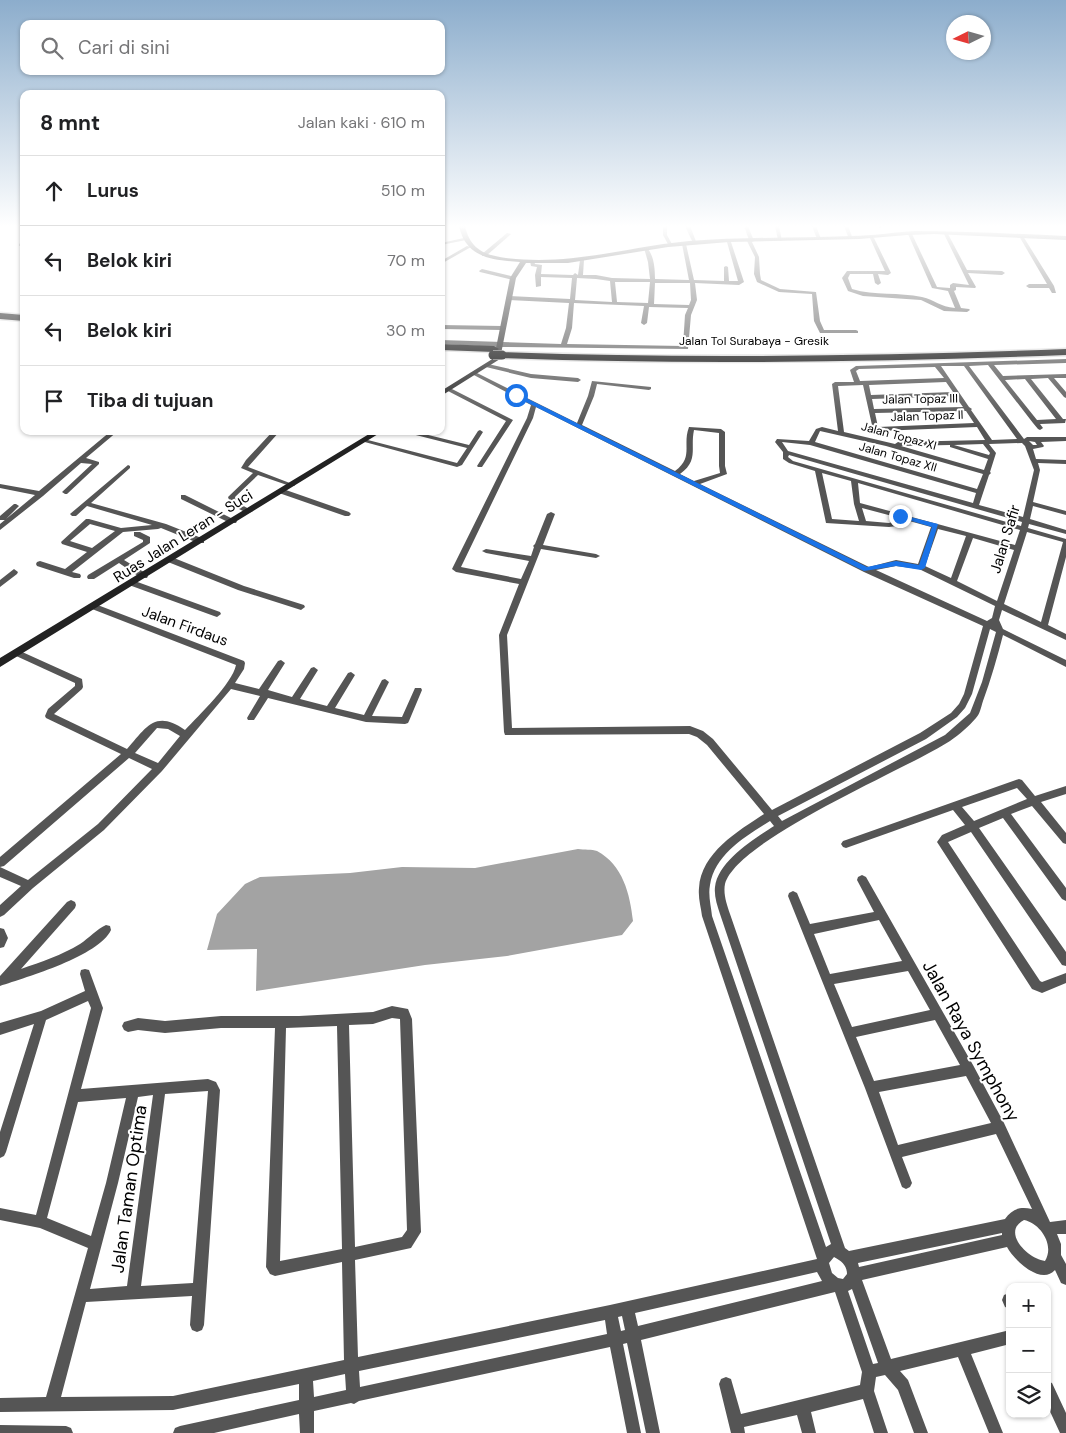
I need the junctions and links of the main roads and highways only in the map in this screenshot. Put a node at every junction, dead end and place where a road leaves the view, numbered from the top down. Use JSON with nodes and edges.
{"nodes":[{"id":1,"x":510,"y":293,"type":"edge"},
{"id":2,"x":0,"y":317,"type":"edge"},
{"id":3,"x":20,"y":320,"type":"edge"},
{"id":4,"x":1066,"y":346,"type":"edge"},
{"id":5,"x":445,"y":347,"type":"edge"},
{"id":6,"x":498,"y":352,"type":"junction"},
{"id":7,"x":1066,"y":352,"type":"edge"},
{"id":8,"x":445,"y":353,"type":"edge"},
{"id":9,"x":445,"y":391,"type":"edge"},
{"id":10,"x":374,"y":435,"type":"edge"},
{"id":11,"x":0,"y":663,"type":"edge"}],
"edges":[{"from":1,"to":6,"type":"main road"},
{"from":2,"to":3,"type":"highway"},
{"from":4,"to":6,"type":"highway","name":"Jalan Tol Surabaya - Gresik"},
{"from":5,"to":6,"type":"highway","name":"Jalan Tol Surabaya - Gresik"},
{"from":6,"to":7,"type":"highway","name":"Jalan Tol Surabaya - Gresik"},
{"from":6,"to":8,"type":"highway","name":"Jalan Tol Surabaya - Gresik"},
{"from":6,"to":9,"type":"main road"},
{"from":10,"to":11,"type":"main road","name":"Ruas Jalan Leran - Suci"}]}
